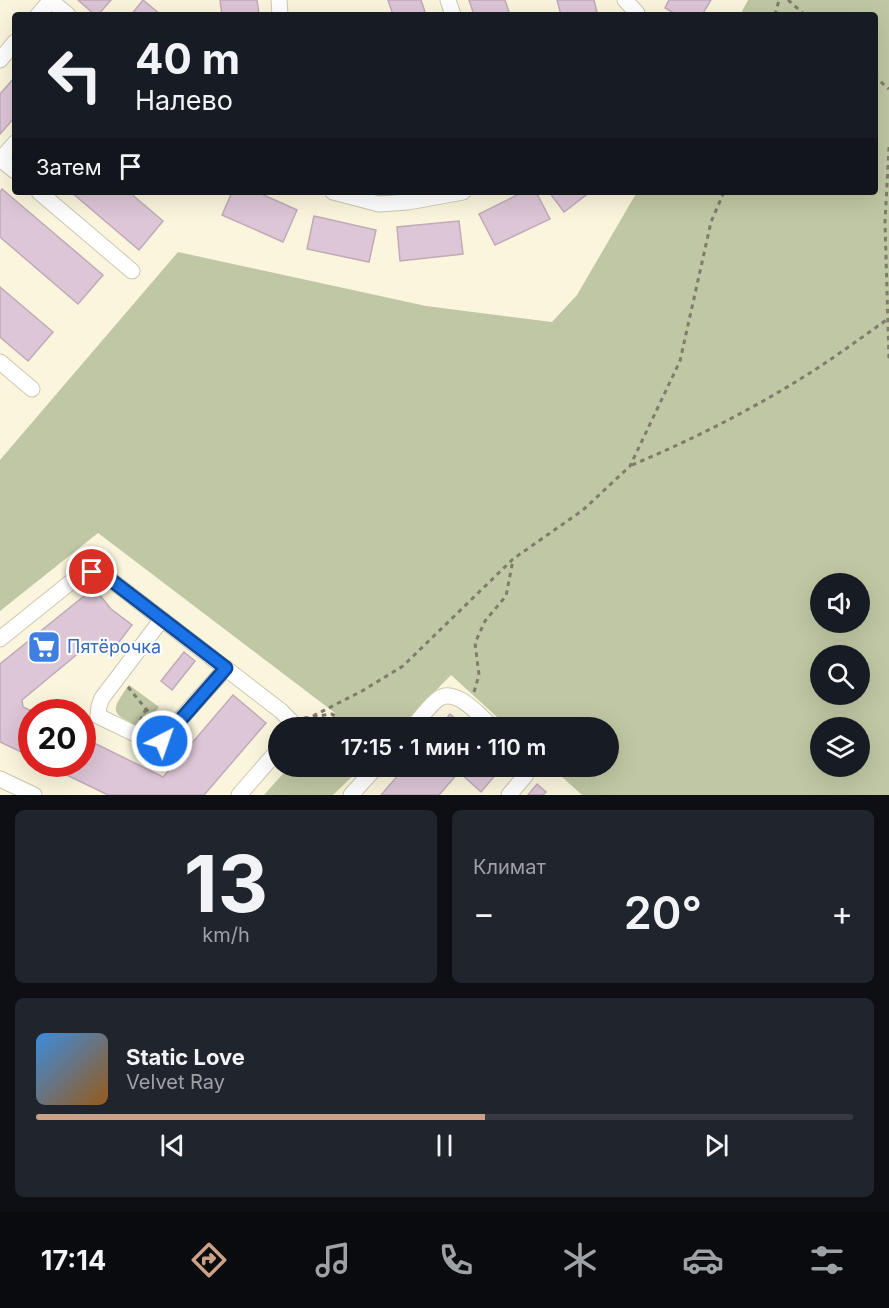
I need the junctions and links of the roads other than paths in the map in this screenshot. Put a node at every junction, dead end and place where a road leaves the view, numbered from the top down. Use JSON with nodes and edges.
{"nodes":[{"id":1,"x":50,"y":0,"type":"edge"},
{"id":2,"x":625,"y":0,"type":"edge"},
{"id":3,"x":639,"y":9,"type":"edge"},
{"id":4,"x":40,"y":12,"type":"edge"},
{"id":5,"x":64,"y":12,"type":"edge"},
{"id":6,"x":12,"y":46,"type":"edge"},
{"id":7,"x":0,"y":60,"type":"edge"},
{"id":8,"x":12,"y":146,"type":"edge"},
{"id":9,"x":0,"y":159,"type":"edge"},
{"id":10,"x":12,"y":169,"type":"edge"},
{"id":11,"x":43,"y":195,"type":"edge"},
{"id":12,"x":344,"y":195,"type":"edge"},
{"id":13,"x":446,"y":195,"type":"edge"},
{"id":14,"x":132,"y":271,"type":"dead end"},
{"id":15,"x":0,"y":362,"type":"edge"},
{"id":16,"x":32,"y":389,"type":"dead end"},
{"id":17,"x":162,"y":619,"type":"junction"},
{"id":18,"x":0,"y":639,"type":"edge"},
{"id":19,"x":226,"y":668,"type":"junction"},
{"id":20,"x":286,"y":717,"type":"edge"},
{"id":21,"x":422,"y":717,"type":"edge"},
{"id":22,"x":481,"y":717,"type":"edge"},
{"id":23,"x":268,"y":762,"type":"edge"},
{"id":24,"x":367,"y":777,"type":"edge"},
{"id":25,"x":524,"y":777,"type":"edge"},
{"id":26,"x":0,"y":779,"type":"edge"},
{"id":27,"x":34,"y":795,"type":"edge"},
{"id":28,"x":239,"y":795,"type":"edge"},
{"id":29,"x":351,"y":795,"type":"edge"},
{"id":30,"x":509,"y":795,"type":"edge"}],
"edges":[{"from":1,"to":4,"type":"street"},
{"from":1,"to":5,"type":"street"},
{"from":2,"to":3,"type":"street"},
{"from":6,"to":7,"type":"street"},
{"from":8,"to":9,"type":"street"},
{"from":9,"to":10,"type":"street"},
{"from":11,"to":14,"type":"street"},
{"from":12,"to":13,"type":"street"},
{"from":15,"to":16,"type":"street"},
{"from":17,"to":18,"type":"street"},
{"from":17,"to":19,"type":"street"},
{"from":17,"to":19,"type":"street"},
{"from":19,"to":20,"type":"street"},
{"from":21,"to":22,"type":"street"},
{"from":23,"to":28,"type":"street"},
{"from":24,"to":29,"type":"street"},
{"from":25,"to":30,"type":"street"},
{"from":26,"to":27,"type":"street"}]}
